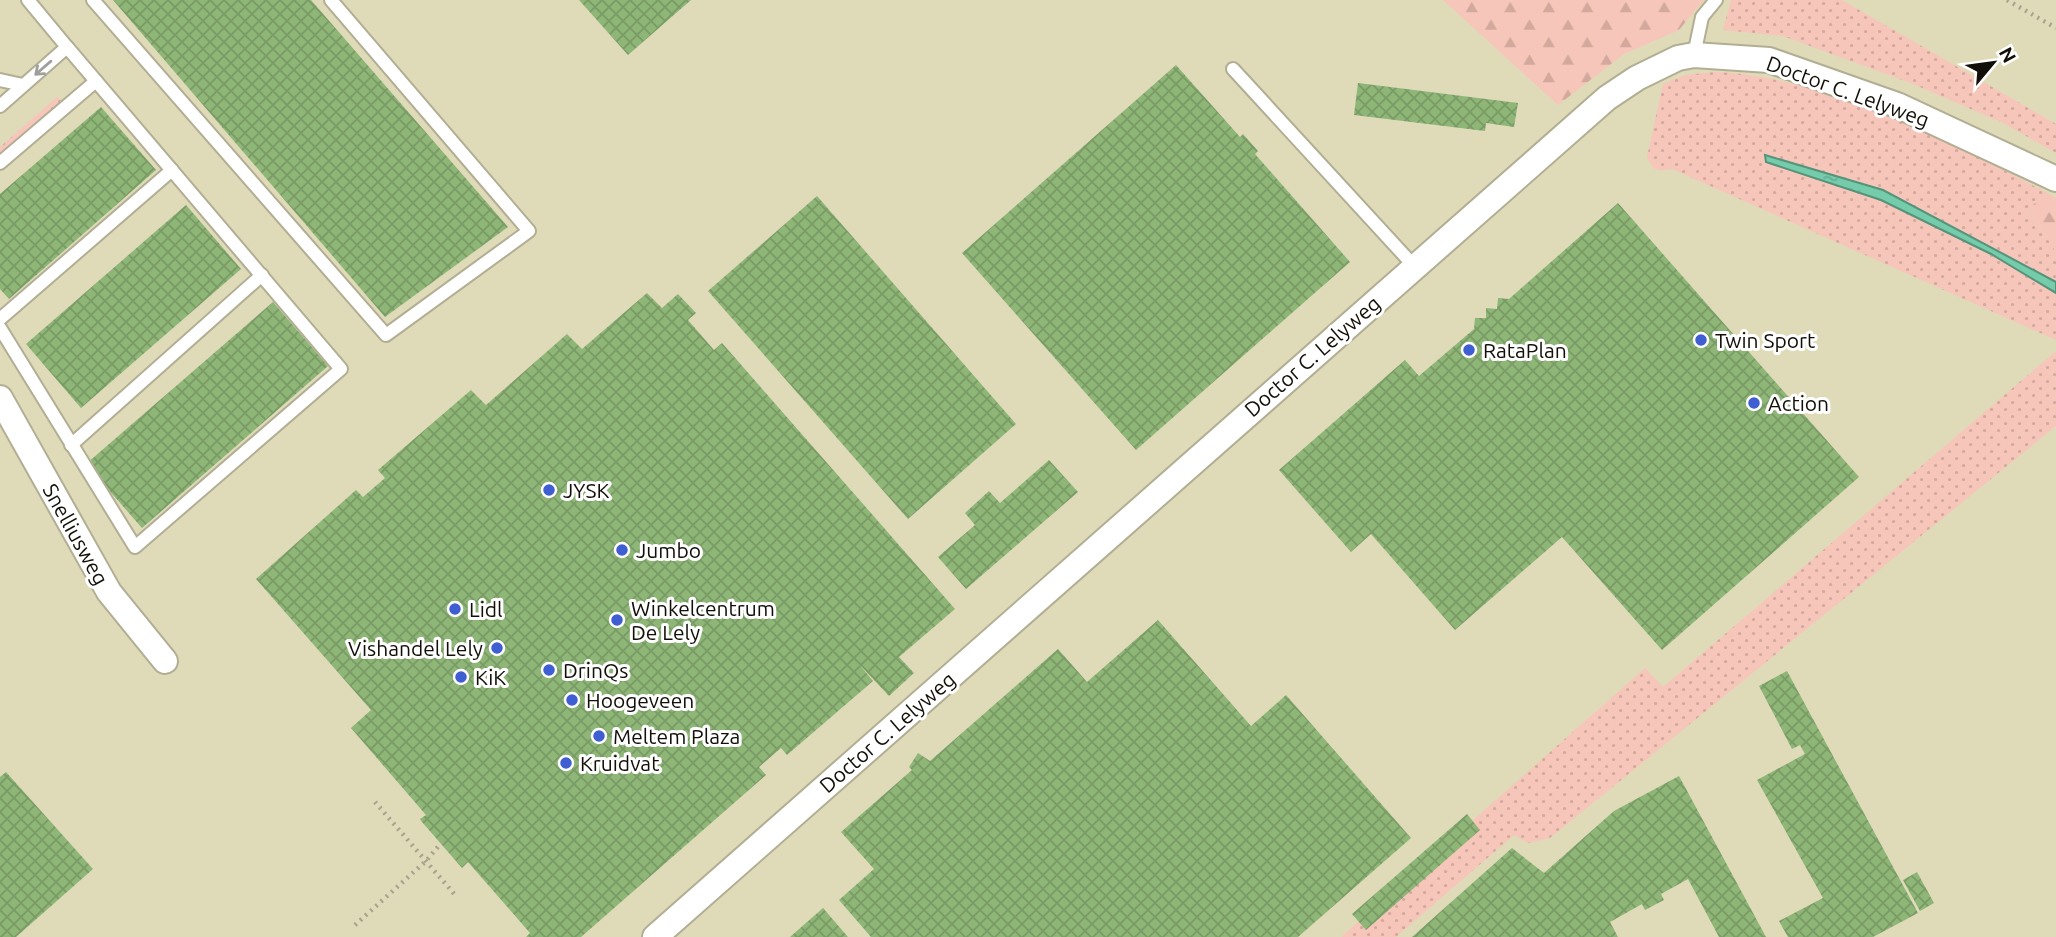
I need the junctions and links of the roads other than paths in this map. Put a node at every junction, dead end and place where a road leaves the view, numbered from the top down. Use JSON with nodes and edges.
{"nodes":[{"id":1,"x":28,"y":0,"type":"edge"},
{"id":2,"x":93,"y":0,"type":"edge"},
{"id":3,"x":331,"y":0,"type":"edge"},
{"id":4,"x":1716,"y":0,"type":"edge"},
{"id":5,"x":67,"y":47,"type":"junction"},
{"id":6,"x":1694,"y":55,"type":"junction"},
{"id":7,"x":1233,"y":69,"type":"dead end"},
{"id":8,"x":0,"y":80,"type":"edge"},
{"id":9,"x":96,"y":81,"type":"junction"},
{"id":10,"x":23,"y":85,"type":"junction"},
{"id":11,"x":0,"y":106,"type":"edge"},
{"id":12,"x":0,"y":163,"type":"edge"},
{"id":13,"x":172,"y":170,"type":"junction"},
{"id":14,"x":2056,"y":179,"type":"edge"},
{"id":15,"x":1414,"y":266,"type":"junction"},
{"id":16,"x":262,"y":275,"type":"junction"},
{"id":17,"x":0,"y":319,"type":"edge"},
{"id":18,"x":0,"y":328,"type":"edge"},
{"id":19,"x":0,"y":398,"type":"edge"},
{"id":20,"x":71,"y":444,"type":"junction"},
{"id":21,"x":165,"y":661,"type":"dead end"},
{"id":22,"x":655,"y":937,"type":"edge"}],
"edges":[{"from":1,"to":5,"type":"lane"},
{"from":2,"to":3,"type":"lane"},
{"from":4,"to":6,"type":"lane"},
{"from":5,"to":9,"type":"lane"},
{"from":5,"to":10,"type":"lane","one_way":true},
{"from":6,"to":14,"type":"street","name":"Doctor C. Lelyweg"},
{"from":6,"to":15,"type":"street","name":"Doctor C. Lelyweg"},
{"from":7,"to":15,"type":"lane"},
{"from":8,"to":10,"type":"lane"},
{"from":9,"to":12,"type":"lane"},
{"from":9,"to":13,"type":"lane"},
{"from":10,"to":11,"type":"lane"},
{"from":13,"to":16,"type":"lane"},
{"from":13,"to":17,"type":"lane"},
{"from":15,"to":22,"type":"street","name":"Doctor C. Lelyweg"},
{"from":16,"to":20,"type":"lane"},
{"from":16,"to":20,"type":"lane"},
{"from":18,"to":20,"type":"lane"},
{"from":19,"to":21,"type":"street","name":"Snelliusweg"}]}
